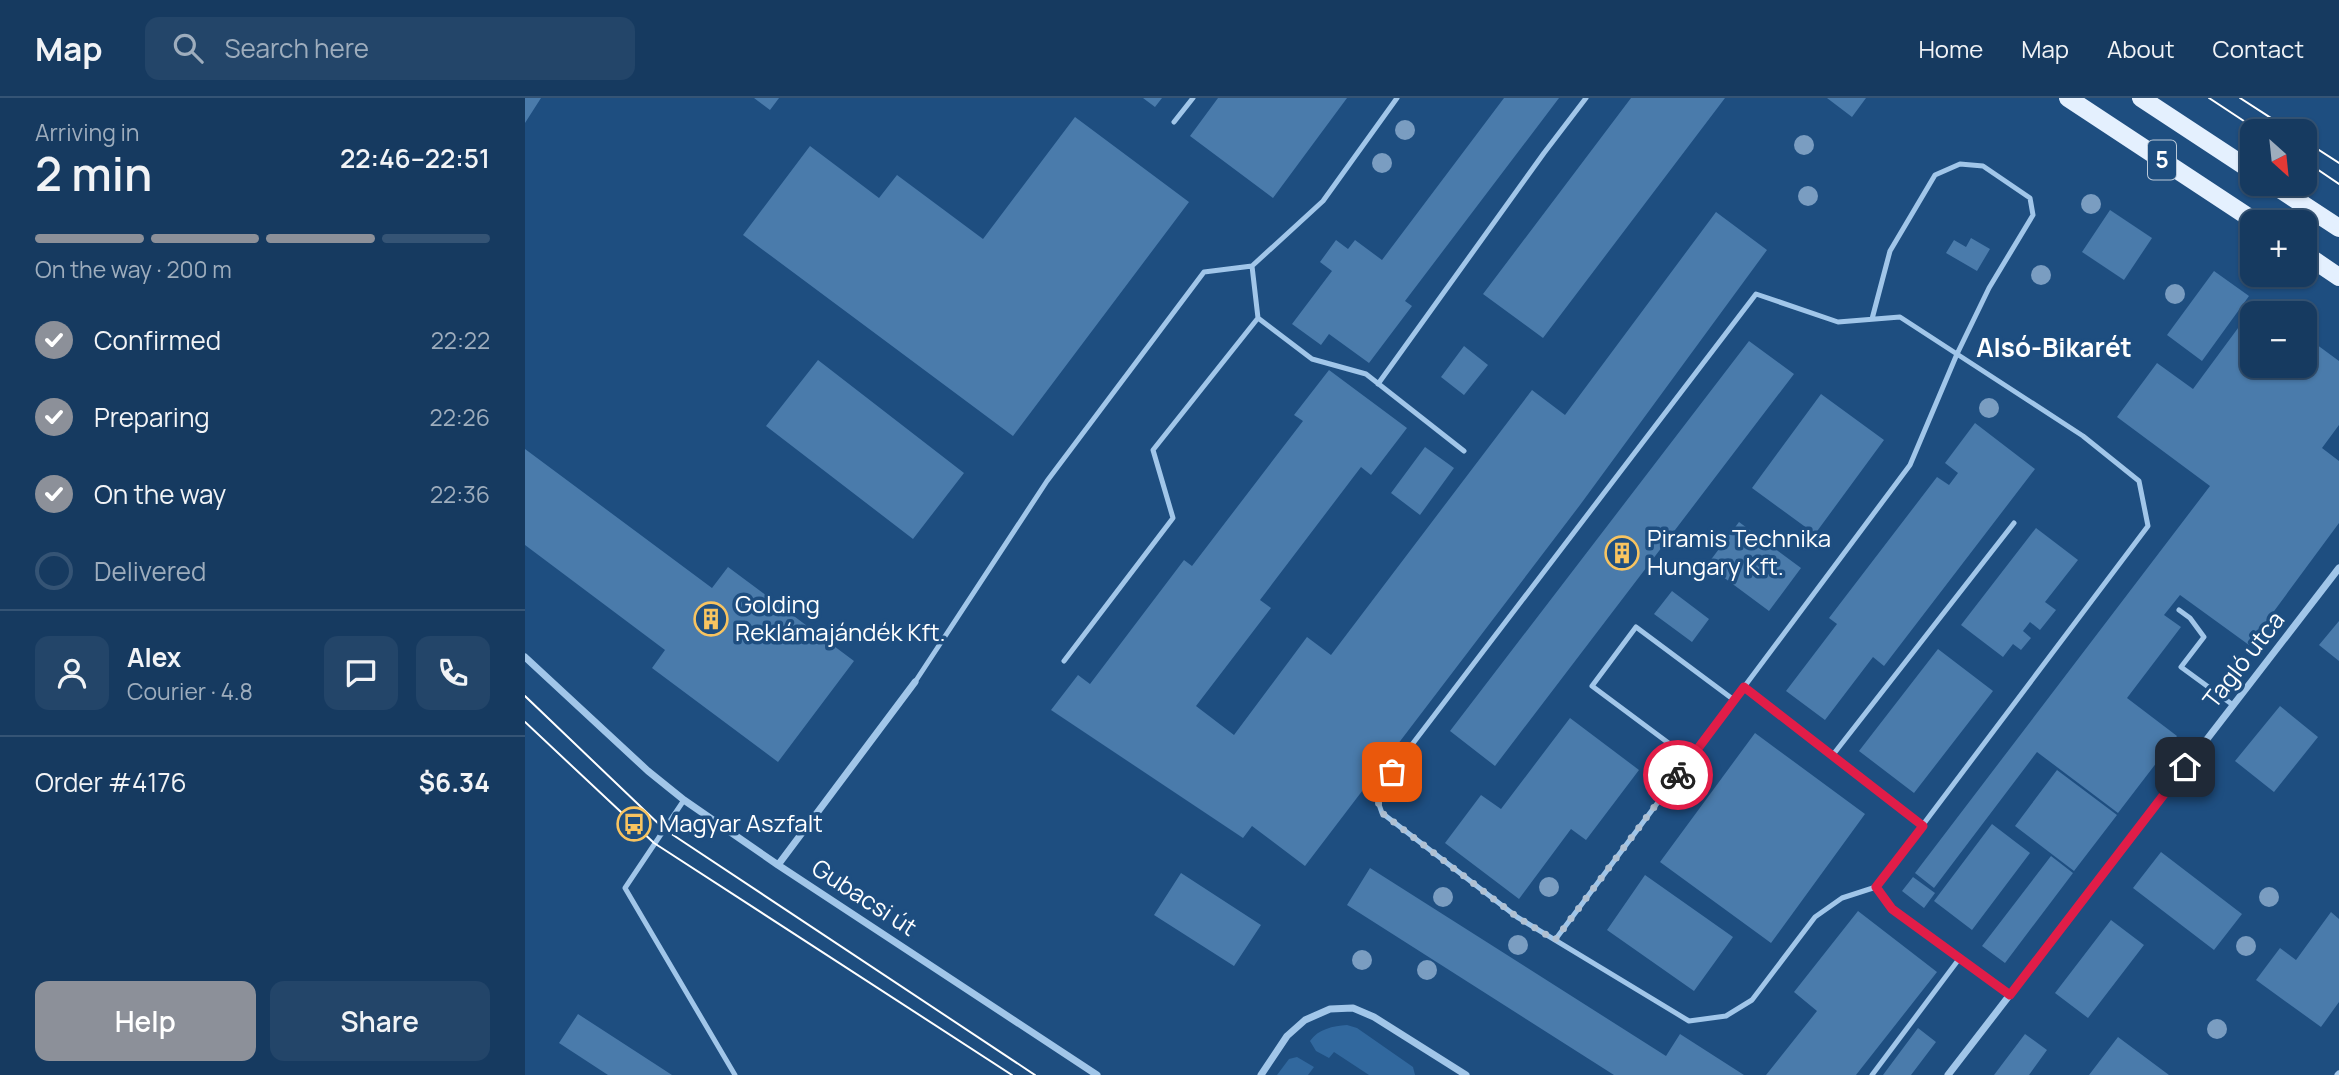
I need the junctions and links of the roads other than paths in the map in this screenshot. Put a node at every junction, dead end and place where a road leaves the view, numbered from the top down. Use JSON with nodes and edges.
{"nodes":[{"id":1,"x":1193,"y":98,"type":"edge"},
{"id":2,"x":1397,"y":98,"type":"edge"},
{"id":3,"x":1586,"y":98,"type":"edge"},
{"id":4,"x":2068,"y":98,"type":"edge"},
{"id":5,"x":2141,"y":98,"type":"edge"},
{"id":6,"x":1174,"y":122,"type":"dead end"},
{"id":7,"x":2240,"y":163,"type":"edge"},
{"id":8,"x":2290,"y":196,"type":"edge"},
{"id":9,"x":2240,"y":211,"type":"edge"},
{"id":10,"x":2339,"y":228,"type":"edge"},
{"id":11,"x":2317,"y":262,"type":"edge"},
{"id":12,"x":1252,"y":266,"type":"junction"},
{"id":13,"x":2339,"y":277,"type":"edge"},
{"id":14,"x":1258,"y":318,"type":"junction"},
{"id":15,"x":1872,"y":319,"type":"junction"},
{"id":16,"x":1957,"y":354,"type":"junction"},
{"id":17,"x":1378,"y":384,"type":"junction"},
{"id":18,"x":1464,"y":451,"type":"dead end"},
{"id":19,"x":2014,"y":523,"type":"dead end"},
{"id":20,"x":2339,"y":568,"type":"edge"},
{"id":21,"x":2179,"y":610,"type":"dead end"},
{"id":22,"x":525,"y":657,"type":"edge"},
{"id":23,"x":1063,"y":661,"type":"dead end"},
{"id":24,"x":915,"y":682,"type":"joint"},
{"id":25,"x":1744,"y":687,"type":"junction"},
{"id":26,"x":1734,"y":700,"type":"junction"},
{"id":27,"x":2234,"y":705,"type":"junction"},
{"id":28,"x":1832,"y":756,"type":"junction"},
{"id":29,"x":1690,"y":759,"type":"junction"},
{"id":30,"x":684,"y":800,"type":"junction"},
{"id":31,"x":1923,"y":826,"type":"junction"},
{"id":32,"x":778,"y":865,"type":"junction"},
{"id":33,"x":1876,"y":887,"type":"junction"},
{"id":34,"x":1555,"y":940,"type":"junction"},
{"id":35,"x":1959,"y":959,"type":"junction"},
{"id":36,"x":2010,"y":995,"type":"junction"},
{"id":37,"x":735,"y":1075,"type":"edge"},
{"id":38,"x":1097,"y":1075,"type":"edge"},
{"id":39,"x":1261,"y":1075,"type":"edge"},
{"id":40,"x":1466,"y":1075,"type":"edge"},
{"id":41,"x":1872,"y":1075,"type":"edge"},
{"id":42,"x":1948,"y":1075,"type":"edge"}],
"edges":[{"from":1,"to":6,"type":"lane"},
{"from":2,"to":12,"type":"lane"},
{"from":3,"to":17,"type":"lane"},
{"from":4,"to":9,"type":"main road","number":"5"},
{"from":5,"to":7,"type":"main road","number":"5"},
{"from":8,"to":10,"type":"main road"},
{"from":11,"to":13,"type":"main road"},
{"from":12,"to":14,"type":"lane"},
{"from":12,"to":24,"type":"lane"},
{"from":14,"to":17,"type":"lane"},
{"from":14,"to":23,"type":"lane"},
{"from":15,"to":16,"type":"lane"},
{"from":15,"to":16,"type":"lane"},
{"from":15,"to":34,"type":"lane"},
{"from":16,"to":25,"type":"lane"},
{"from":16,"to":31,"type":"lane"},
{"from":17,"to":18,"type":"lane"},
{"from":19,"to":28,"type":"lane"},
{"from":20,"to":27,"type":"street","name":"Tagló utca"},
{"from":21,"to":27,"type":"lane"},
{"from":22,"to":30,"type":"street","name":"Gubacsi út"},
{"from":24,"to":32,"type":"street"},
{"from":25,"to":26,"type":"lane"},
{"from":25,"to":28,"type":"lane"},
{"from":26,"to":29,"type":"lane"},
{"from":26,"to":29,"type":"lane"},
{"from":27,"to":36,"type":"street","name":"Tagló utca"},
{"from":28,"to":31,"type":"lane"},
{"from":29,"to":34,"type":"lane"},
{"from":30,"to":32,"type":"street","name":"Gubacsi út"},
{"from":30,"to":37,"type":"lane"},
{"from":31,"to":33,"type":"lane"},
{"from":32,"to":38,"type":"street","name":"Gubacsi út"},
{"from":33,"to":34,"type":"lane"},
{"from":33,"to":35,"type":"lane"},
{"from":35,"to":36,"type":"lane"},
{"from":35,"to":41,"type":"lane"},
{"from":36,"to":42,"type":"street","name":"Tagló utca"},
{"from":39,"to":40,"type":"street"}]}
